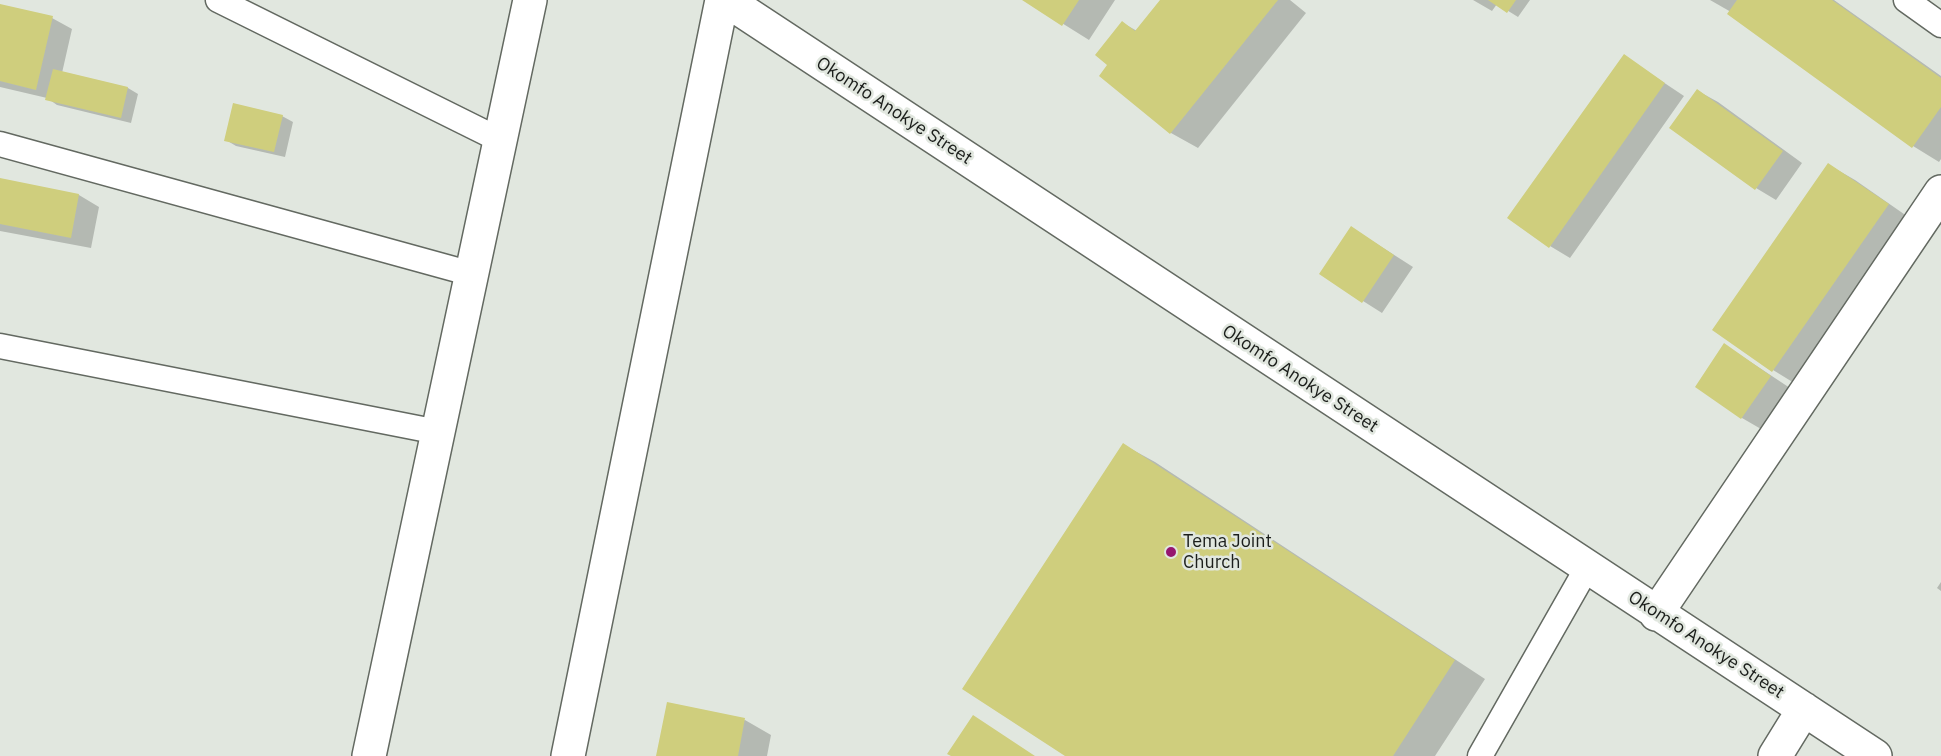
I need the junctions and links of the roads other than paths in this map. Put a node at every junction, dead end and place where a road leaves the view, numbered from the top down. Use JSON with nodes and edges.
{"nodes":[{"id":1,"x":218,"y":0,"type":"edge"},
{"id":2,"x":530,"y":0,"type":"edge"},
{"id":3,"x":724,"y":0,"type":"edge"},
{"id":4,"x":1906,"y":0,"type":"edge"},
{"id":5,"x":1941,"y":25,"type":"edge"},
{"id":6,"x":500,"y":140,"type":"junction"},
{"id":7,"x":0,"y":144,"type":"edge"},
{"id":8,"x":1941,"y":192,"type":"edge"},
{"id":9,"x":472,"y":274,"type":"junction"},
{"id":10,"x":0,"y":346,"type":"edge"},
{"id":11,"x":438,"y":432,"type":"junction"},
{"id":12,"x":1587,"y":568,"type":"junction"},
{"id":13,"x":1656,"y":614,"type":"junction"},
{"id":14,"x":1804,"y":709,"type":"junction"},
{"id":15,"x":369,"y":756,"type":"edge"},
{"id":16,"x":568,"y":756,"type":"edge"},
{"id":17,"x":1480,"y":756,"type":"edge"},
{"id":18,"x":1775,"y":756,"type":"edge"},
{"id":19,"x":1875,"y":756,"type":"edge"}],
"edges":[{"from":1,"to":6,"type":"lane"},
{"from":2,"to":6,"type":"street"},
{"from":3,"to":12,"type":"street","name":"Okomfo Anokye Street"},
{"from":3,"to":16,"type":"street"},
{"from":4,"to":5,"type":"lane"},
{"from":6,"to":9,"type":"street"},
{"from":7,"to":9,"type":"lane"},
{"from":8,"to":13,"type":"street"},
{"from":9,"to":11,"type":"street"},
{"from":10,"to":11,"type":"lane"},
{"from":11,"to":15,"type":"street"},
{"from":12,"to":13,"type":"street","name":"Okomfo Anokye Street"},
{"from":12,"to":17,"type":"lane"},
{"from":13,"to":14,"type":"street","name":"Okomfo Anokye Street"},
{"from":14,"to":18,"type":"street"},
{"from":14,"to":19,"type":"street","name":"Okomfo Anokye Street"}]}
